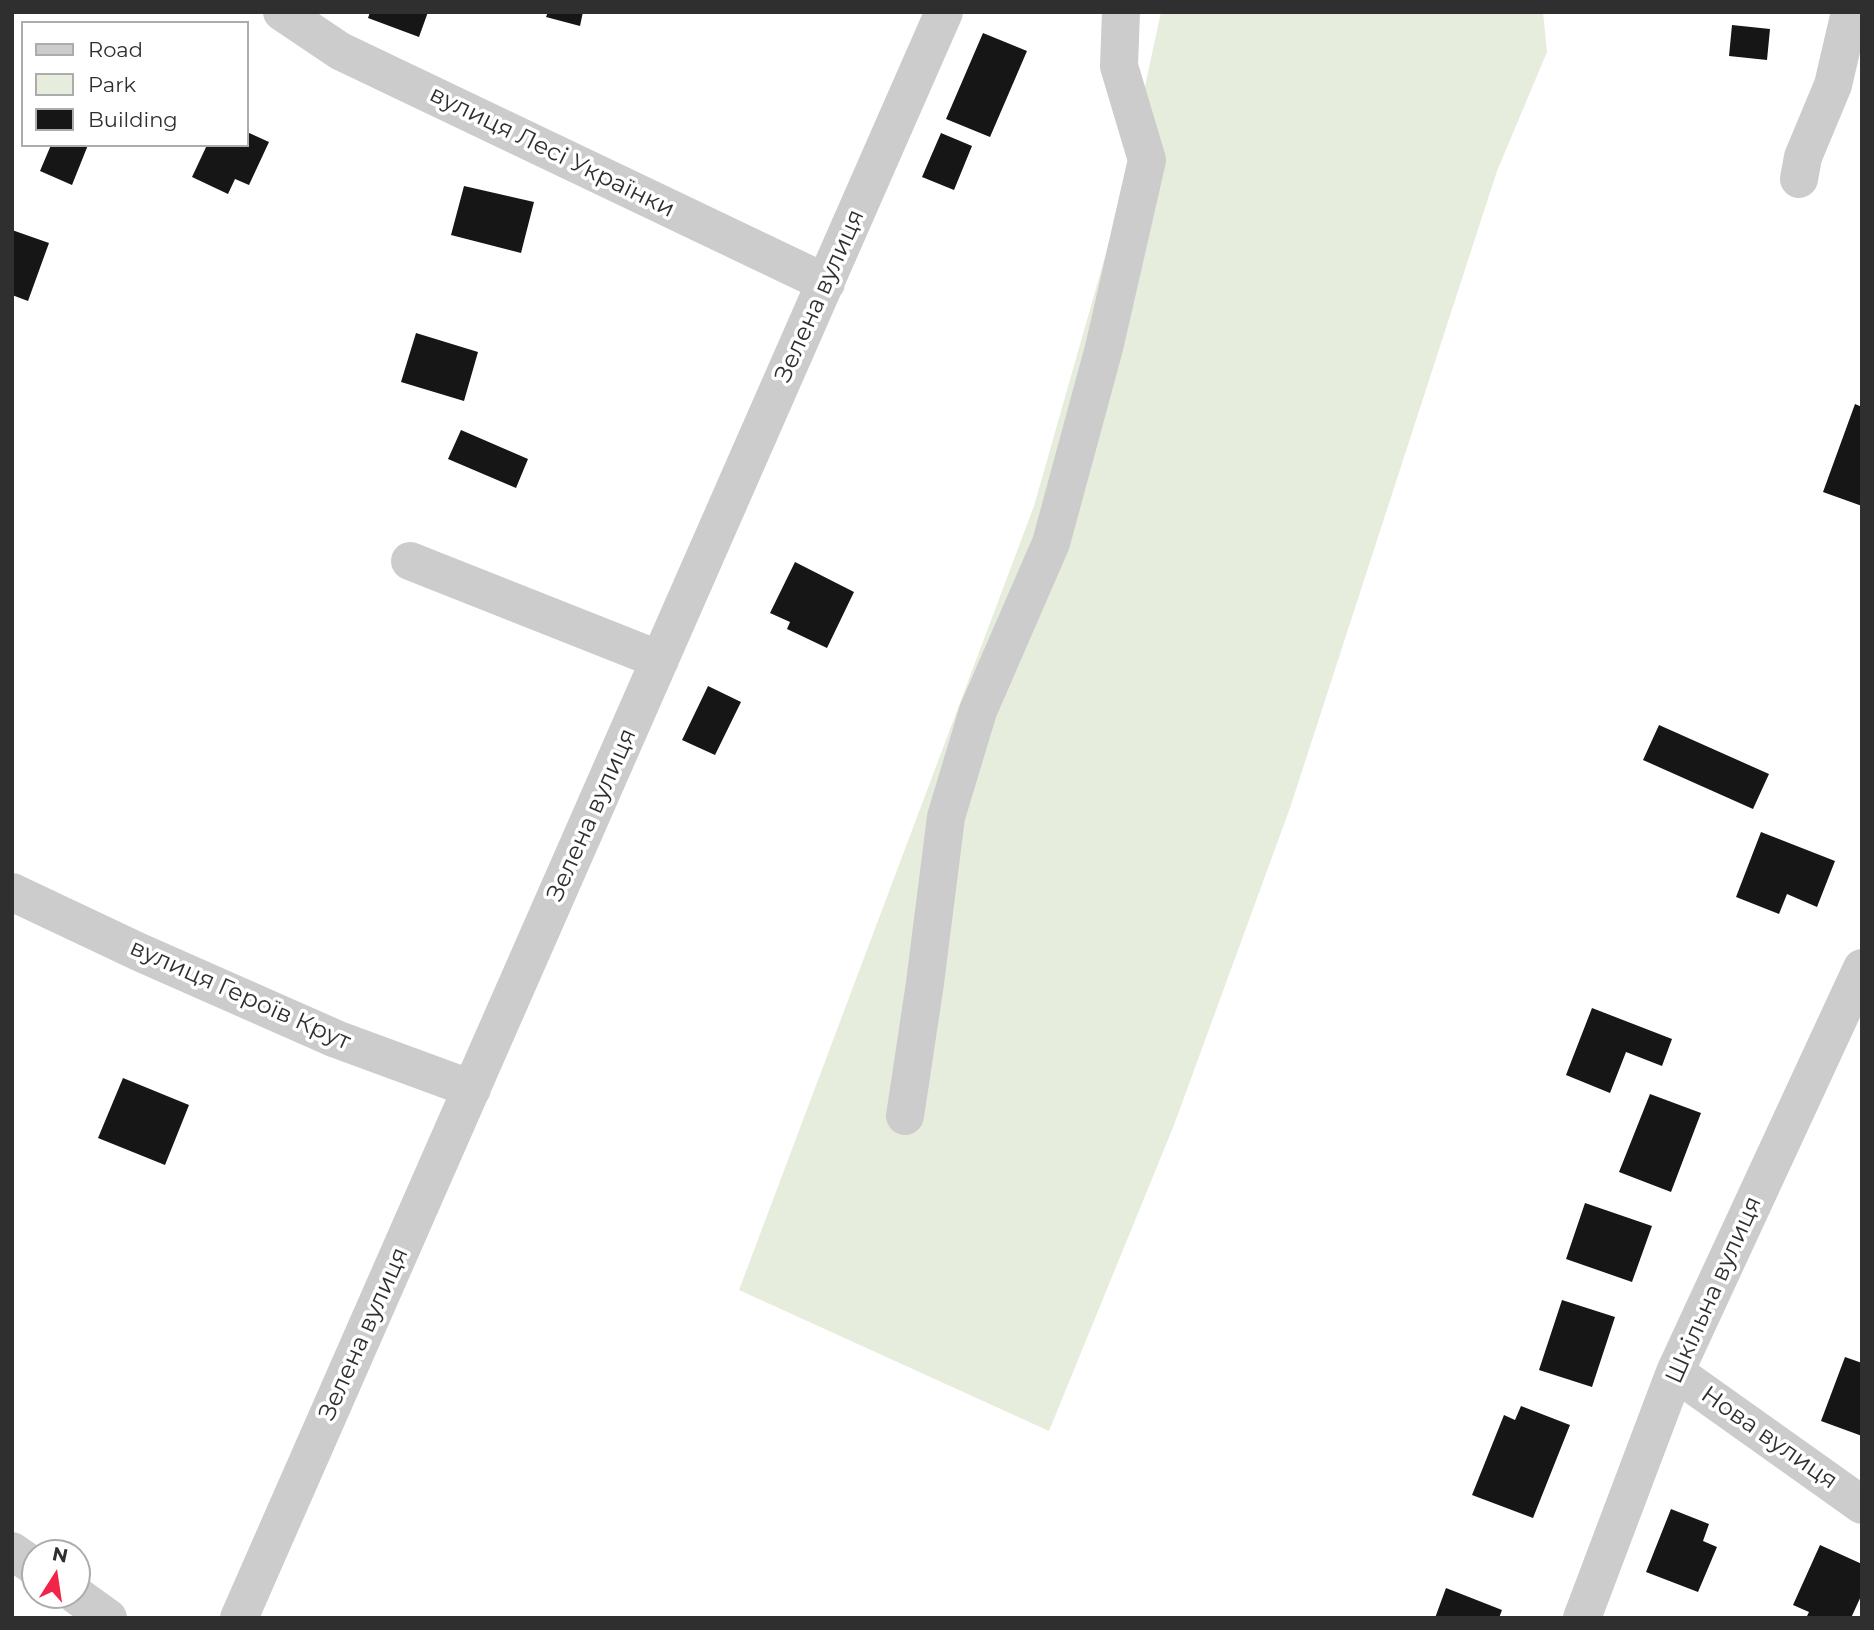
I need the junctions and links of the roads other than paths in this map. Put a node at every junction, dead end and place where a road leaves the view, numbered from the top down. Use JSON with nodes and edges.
{"nodes":[{"id":1,"x":282,"y":12,"type":"edge"},
{"id":2,"x":944,"y":12,"type":"edge"},
{"id":3,"x":1121,"y":12,"type":"edge"},
{"id":4,"x":1850,"y":12,"type":"edge"},
{"id":5,"x":1799,"y":179,"type":"dead end"},
{"id":6,"x":826,"y":283,"type":"junction"},
{"id":7,"x":410,"y":561,"type":"dead end"},
{"id":8,"x":660,"y":660,"type":"junction"},
{"id":9,"x":12,"y":892,"type":"edge"},
{"id":10,"x":1862,"y":968,"type":"edge"},
{"id":11,"x":472,"y":1088,"type":"junction"},
{"id":12,"x":905,"y":1116,"type":"dead end"},
{"id":13,"x":1675,"y":1372,"type":"junction"},
{"id":14,"x":1862,"y":1505,"type":"edge"},
{"id":15,"x":91,"y":1606,"type":"edge"},
{"id":16,"x":108,"y":1618,"type":"edge"},
{"id":17,"x":239,"y":1618,"type":"edge"},
{"id":18,"x":1582,"y":1618,"type":"edge"}],
"edges":[{"from":1,"to":6,"type":"street","name":"вулиця Лесі Українки"},
{"from":2,"to":6,"type":"street","name":"Зелена вулиця"},
{"from":3,"to":12,"type":"street"},
{"from":4,"to":5,"type":"street"},
{"from":6,"to":8,"type":"street","name":"Зелена вулиця"},
{"from":7,"to":8,"type":"street"},
{"from":8,"to":11,"type":"street","name":"Зелена вулиця"},
{"from":9,"to":11,"type":"street","name":"вулиця Героїв Крут"},
{"from":10,"to":13,"type":"street","name":"Шкільна вулиця"},
{"from":11,"to":17,"type":"street","name":"Зелена вулиця"},
{"from":13,"to":14,"type":"street","name":"Нова вулиця"},
{"from":13,"to":18,"type":"street","name":"Шкільна вулиця"},
{"from":15,"to":16,"type":"street"}]}
